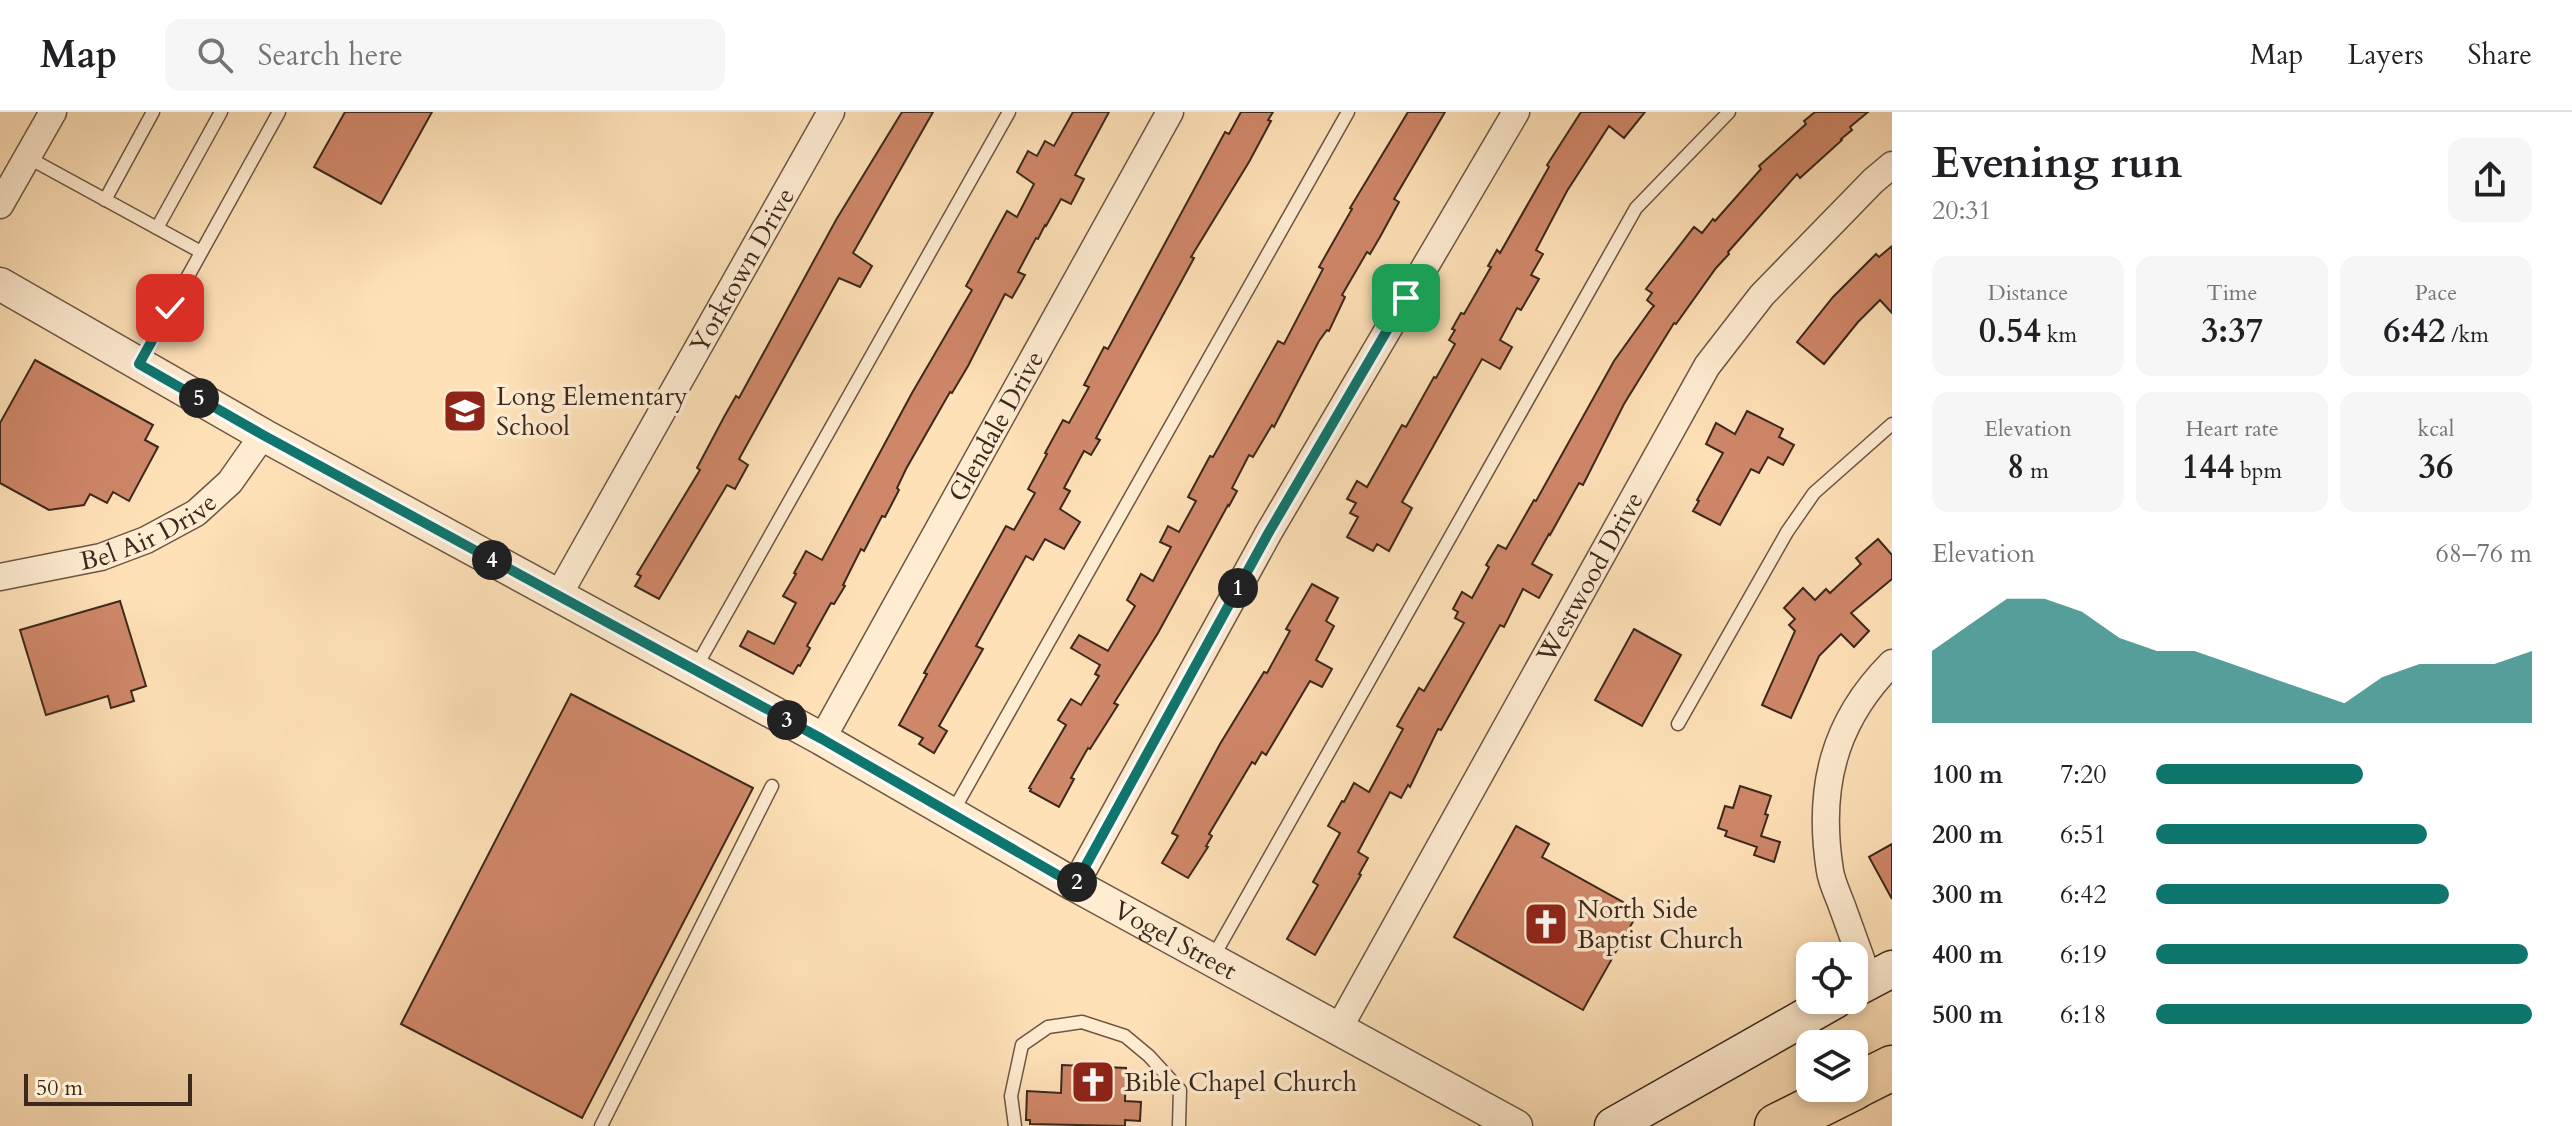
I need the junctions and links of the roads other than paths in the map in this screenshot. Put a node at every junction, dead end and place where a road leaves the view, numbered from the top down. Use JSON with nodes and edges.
{"nodes":[{"id":1,"x":53,"y":112,"type":"edge"},
{"id":2,"x":153,"y":112,"type":"edge"},
{"id":3,"x":221,"y":112,"type":"edge"},
{"id":4,"x":279,"y":112,"type":"edge"},
{"id":5,"x":831,"y":112,"type":"edge"},
{"id":6,"x":1009,"y":112,"type":"edge"},
{"id":7,"x":1170,"y":112,"type":"edge"},
{"id":8,"x":1348,"y":112,"type":"edge"},
{"id":9,"x":1516,"y":112,"type":"edge"},
{"id":10,"x":1729,"y":112,"type":"edge"},
{"id":11,"x":27,"y":157,"type":"junction"},
{"id":12,"x":1892,"y":165,"type":"edge"},
{"id":13,"x":105,"y":200,"type":"junction"},
{"id":14,"x":0,"y":205,"type":"edge"},
{"id":15,"x":157,"y":228,"type":"junction"},
{"id":16,"x":201,"y":252,"type":"junction"},
{"id":17,"x":0,"y":284,"type":"edge"},
{"id":18,"x":139,"y":364,"type":"junction"},
{"id":19,"x":1892,"y":424,"type":"edge"},
{"id":20,"x":263,"y":435,"type":"junction"},
{"id":21,"x":0,"y":577,"type":"edge"},
{"id":22,"x":558,"y":596,"type":"junction"},
{"id":23,"x":1892,"y":663,"type":"edge"},
{"id":24,"x":695,"y":670,"type":"junction"},
{"id":25,"x":1678,"y":724,"type":"dead end"},
{"id":26,"x":822,"y":739,"type":"junction"},
{"id":27,"x":772,"y":786,"type":"dead end"},
{"id":28,"x":952,"y":814,"type":"junction"},
{"id":29,"x":1075,"y":885,"type":"junction"},
{"id":30,"x":1212,"y":959,"type":"junction"},
{"id":31,"x":1872,"y":980,"type":"edge"},
{"id":32,"x":1810,"y":1014,"type":"edge"},
{"id":33,"x":1339,"y":1028,"type":"junction"},
{"id":34,"x":1892,"y":1068,"type":"edge"},
{"id":35,"x":1868,"y":1080,"type":"edge"},
{"id":36,"x":1825,"y":1102,"type":"edge"},
{"id":37,"x":601,"y":1126,"type":"edge"},
{"id":38,"x":1015,"y":1126,"type":"edge"},
{"id":39,"x":1179,"y":1126,"type":"edge"},
{"id":40,"x":1516,"y":1126,"type":"edge"},
{"id":41,"x":1613,"y":1126,"type":"edge"},
{"id":42,"x":1777,"y":1126,"type":"edge"}],
"edges":[{"from":1,"to":11,"type":"street"},
{"from":2,"to":13,"type":"lane"},
{"from":3,"to":15,"type":"lane"},
{"from":4,"to":16,"type":"lane"},
{"from":5,"to":22,"type":"street","name":"Yorktown Drive"},
{"from":6,"to":24,"type":"lane"},
{"from":7,"to":26,"type":"street","name":"Glendale Drive"},
{"from":8,"to":28,"type":"lane"},
{"from":9,"to":29,"type":"street"},
{"from":10,"to":30,"type":"lane"},
{"from":11,"to":13,"type":"lane"},
{"from":11,"to":14,"type":"street"},
{"from":12,"to":33,"type":"street","name":"Westwood Drive"},
{"from":13,"to":15,"type":"lane"},
{"from":15,"to":16,"type":"lane"},
{"from":16,"to":18,"type":"lane"},
{"from":17,"to":18,"type":"street","name":"Vogel Street"},
{"from":18,"to":20,"type":"street","name":"Vogel Street"},
{"from":19,"to":25,"type":"lane"},
{"from":20,"to":21,"type":"street","name":"Bel Air Drive"},
{"from":20,"to":22,"type":"street","name":"Vogel Street"},
{"from":22,"to":24,"type":"street","name":"Vogel Street"},
{"from":23,"to":31,"type":"street"},
{"from":24,"to":26,"type":"street","name":"Vogel Street"},
{"from":26,"to":28,"type":"street","name":"Vogel Street"},
{"from":27,"to":37,"type":"lane"},
{"from":28,"to":29,"type":"street","name":"Vogel Street"},
{"from":29,"to":30,"type":"street","name":"Vogel Street"},
{"from":30,"to":33,"type":"street","name":"Vogel Street"},
{"from":32,"to":41,"type":"main road"},
{"from":33,"to":40,"type":"street","name":"Vogel Street"},
{"from":34,"to":35,"type":"highway"},
{"from":36,"to":42,"type":"highway"},
{"from":38,"to":39,"type":"lane"}]}
